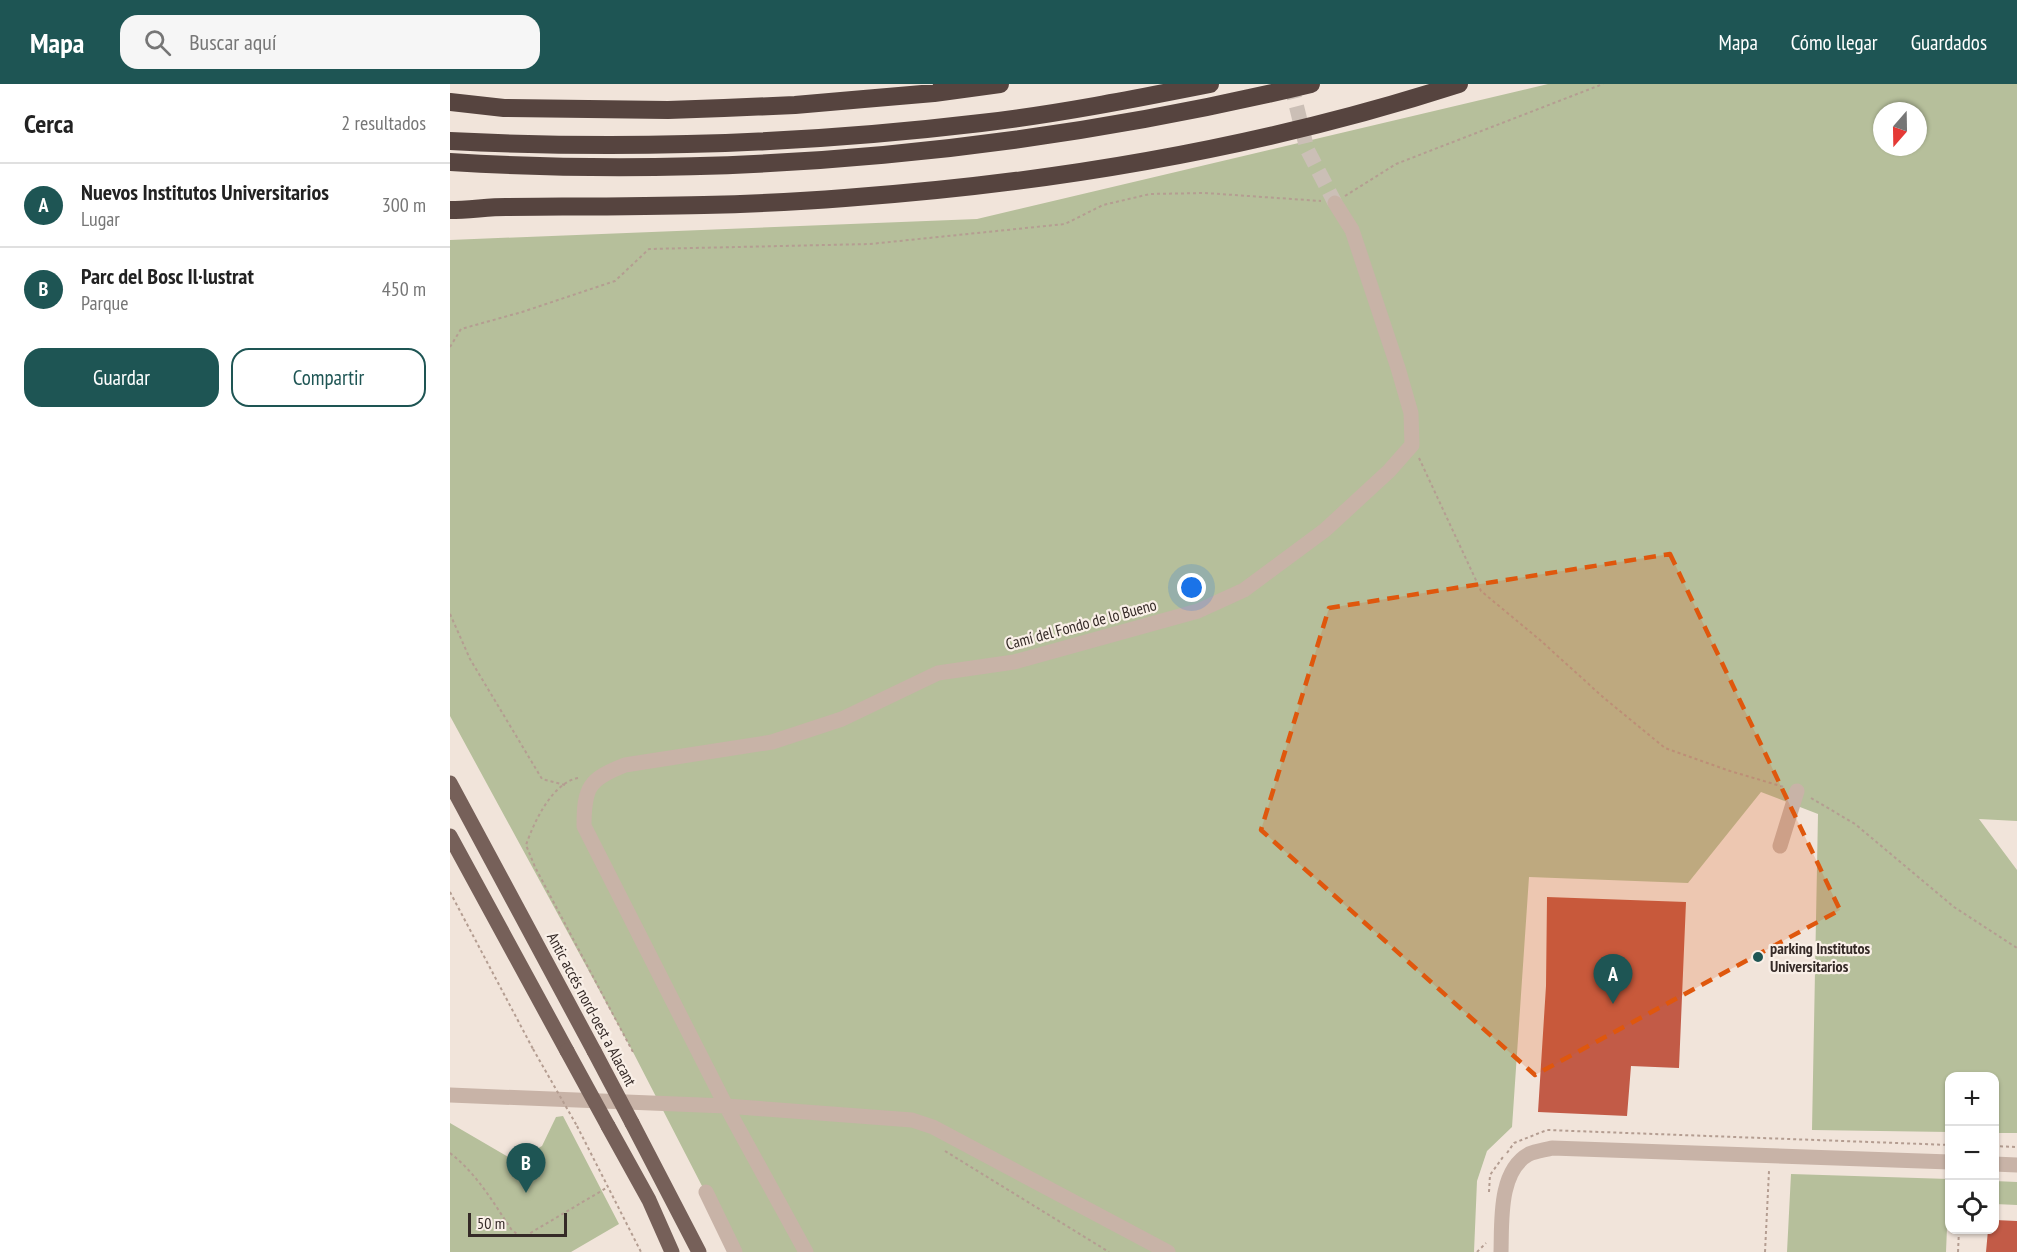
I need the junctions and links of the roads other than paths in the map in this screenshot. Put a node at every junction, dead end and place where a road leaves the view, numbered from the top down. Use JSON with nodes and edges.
{"nodes":[{"id":1,"x":1000,"y":84,"type":"edge"},
{"id":2,"x":1210,"y":84,"type":"edge"},
{"id":3,"x":1311,"y":84,"type":"edge"},
{"id":4,"x":1460,"y":84,"type":"edge"},
{"id":5,"x":452,"y":101,"type":"edge"},
{"id":6,"x":450,"y":141,"type":"edge"},
{"id":7,"x":450,"y":162,"type":"edge"},
{"id":8,"x":450,"y":202,"type":"edge"},
{"id":9,"x":1335,"y":202,"type":"tunnel mouth"},
{"id":10,"x":502,"y":207,"type":"junction"},
{"id":11,"x":450,"y":210,"type":"edge"},
{"id":12,"x":450,"y":783,"type":"edge"},
{"id":13,"x":1797,"y":791,"type":"road end"},
{"id":14,"x":450,"y":836,"type":"edge"},
{"id":15,"x":1780,"y":846,"type":"dead end"},
{"id":16,"x":450,"y":1095,"type":"edge"},
{"id":17,"x":726,"y":1106,"type":"junction"},
{"id":18,"x":1945,"y":1162,"type":"edge"},
{"id":19,"x":1999,"y":1164,"type":"edge"},
{"id":20,"x":2017,"y":1165,"type":"edge"},
{"id":21,"x":706,"y":1192,"type":"dead end"},
{"id":22,"x":1499,"y":1249,"type":"edge"},
{"id":23,"x":672,"y":1252,"type":"edge"},
{"id":24,"x":699,"y":1252,"type":"edge"},
{"id":25,"x":735,"y":1252,"type":"edge"},
{"id":26,"x":806,"y":1252,"type":"edge"},
{"id":27,"x":1168,"y":1252,"type":"edge"}],
"edges":[{"from":1,"to":5,"type":"highway"},
{"from":2,"to":6,"type":"highway"},
{"from":3,"to":7,"type":"highway"},
{"from":4,"to":10,"type":"highway"},
{"from":8,"to":10,"type":"highway"},
{"from":9,"to":17,"type":"street","name":"Camí del Fondo de lo Bueno"},
{"from":10,"to":11,"type":"highway"},
{"from":12,"to":24,"type":"main road","name":"Antic accés nord-oest a Alacant","bridge":true},
{"from":13,"to":15,"type":"street"},
{"from":14,"to":23,"type":"main road","bridge":true},
{"from":16,"to":17,"type":"street"},
{"from":17,"to":26,"type":"street"},
{"from":17,"to":27,"type":"street"},
{"from":18,"to":22,"type":"street"},
{"from":19,"to":20,"type":"street"},
{"from":21,"to":25,"type":"street"}]}
